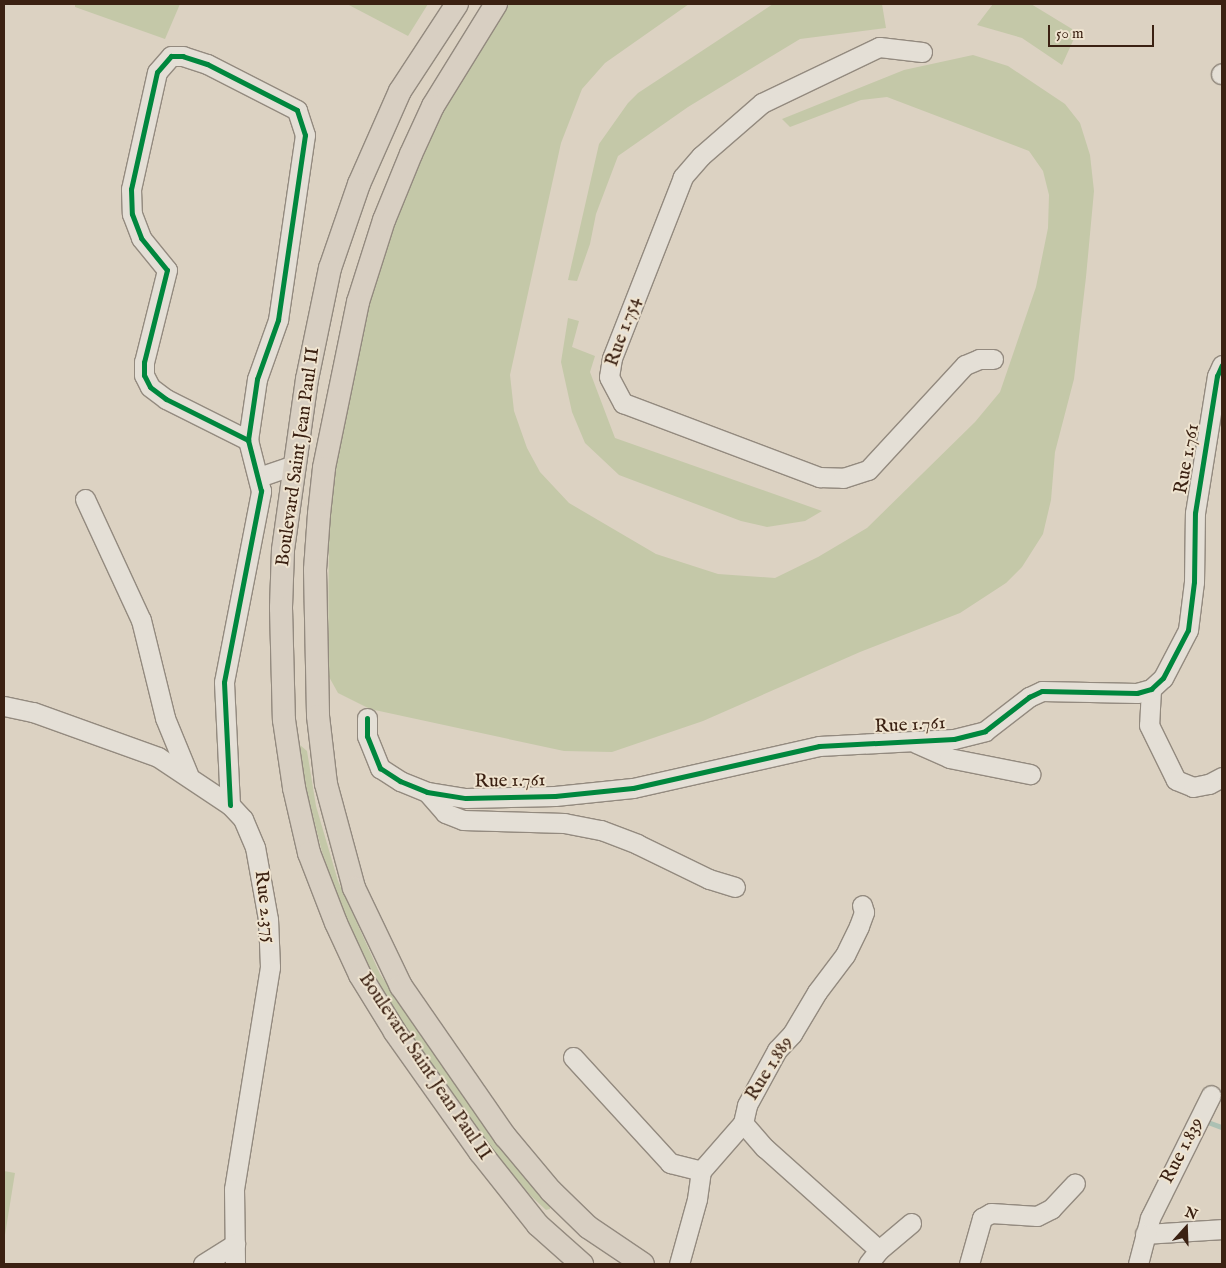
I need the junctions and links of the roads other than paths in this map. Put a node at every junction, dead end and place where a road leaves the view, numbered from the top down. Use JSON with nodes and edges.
{"nodes":[{"id":1,"x":457,"y":4,"type":"edge"},
{"id":2,"x":496,"y":4,"type":"edge"},
{"id":3,"x":922,"y":52,"type":"dead end"},
{"id":4,"x":992,"y":359,"type":"dead end"},
{"id":5,"x":1222,"y":365,"type":"edge"},
{"id":6,"x":248,"y":440,"type":"junction"},
{"id":7,"x":294,"y":465,"type":"junction"},
{"id":8,"x":259,"y":477,"type":"junction"},
{"id":9,"x":85,"y":499,"type":"dead end"},
{"id":10,"x":1151,"y":689,"type":"junction"},
{"id":11,"x":4,"y":706,"type":"edge"},
{"id":12,"x":367,"y":718,"type":"dead end"},
{"id":13,"x":913,"y":742,"type":"junction"},
{"id":14,"x":188,"y":774,"type":"junction"},
{"id":15,"x":1030,"y":774,"type":"dead end"},
{"id":16,"x":1222,"y":777,"type":"edge"},
{"id":17,"x":427,"y":792,"type":"junction"},
{"id":18,"x":230,"y":805,"type":"junction"},
{"id":19,"x":735,"y":887,"type":"dead end"},
{"id":20,"x":862,"y":905,"type":"dead end"},
{"id":21,"x":573,"y":1057,"type":"dead end"},
{"id":22,"x":1212,"y":1095,"type":"dead end"},
{"id":23,"x":742,"y":1123,"type":"junction"},
{"id":24,"x":701,"y":1171,"type":"junction"},
{"id":25,"x":1075,"y":1183,"type":"dead end"},
{"id":26,"x":563,"y":1201,"type":"junction"},
{"id":27,"x":911,"y":1223,"type":"dead end"},
{"id":28,"x":588,"y":1227,"type":"junction"},
{"id":29,"x":1222,"y":1229,"type":"edge"},
{"id":30,"x":1145,"y":1234,"type":"junction"},
{"id":31,"x":235,"y":1244,"type":"junction"},
{"id":32,"x":567,"y":1257,"type":"edge"},
{"id":33,"x":873,"y":1257,"type":"edge"},
{"id":34,"x":203,"y":1264,"type":"edge"},
{"id":35,"x":235,"y":1264,"type":"edge"},
{"id":36,"x":582,"y":1264,"type":"edge"},
{"id":37,"x":595,"y":1264,"type":"edge"},
{"id":38,"x":643,"y":1264,"type":"edge"},
{"id":39,"x":679,"y":1264,"type":"edge"},
{"id":40,"x":969,"y":1264,"type":"edge"},
{"id":41,"x":1138,"y":1264,"type":"edge"}],
"edges":[{"from":1,"to":7,"type":"main road","name":"Boulevard Saint Jean Paul II"},
{"from":2,"to":26,"type":"main road","name":"Boulevard Saint Jean Paul II"},
{"from":3,"to":4,"type":"street","name":"Rue 1.754"},
{"from":5,"to":10,"type":"street","name":"Rue 1.761"},
{"from":6,"to":6,"type":"street"},
{"from":6,"to":8,"type":"street"},
{"from":7,"to":8,"type":"street"},
{"from":7,"to":32,"type":"main road","name":"Boulevard Saint Jean Paul II"},
{"from":8,"to":18,"type":"street"},
{"from":9,"to":14,"type":"street"},
{"from":10,"to":13,"type":"street","name":"Rue 1.761"},
{"from":10,"to":16,"type":"street"},
{"from":11,"to":14,"type":"street","name":"Rue 2.375"},
{"from":12,"to":17,"type":"street","name":"Rue 1.761"},
{"from":13,"to":15,"type":"street"},
{"from":13,"to":17,"type":"street","name":"Rue 1.761"},
{"from":14,"to":18,"type":"street","name":"Rue 2.375"},
{"from":17,"to":19,"type":"street"},
{"from":18,"to":31,"type":"street","name":"Rue 2.375"},
{"from":20,"to":23,"type":"street","name":"Rue 1.889"},
{"from":21,"to":24,"type":"street"},
{"from":22,"to":30,"type":"street","name":"Rue 1.839"},
{"from":23,"to":24,"type":"street","name":"Rue 1.889"},
{"from":23,"to":33,"type":"street"},
{"from":24,"to":39,"type":"street"},
{"from":25,"to":40,"type":"street"},
{"from":26,"to":28,"type":"main road","name":"Boulevard Saint Jean Paul II"},
{"from":26,"to":32,"type":"main road"},
{"from":27,"to":33,"type":"street"},
{"from":28,"to":37,"type":"main road"},
{"from":28,"to":38,"type":"main road","name":"Boulevard Saint Jean Paul II"},
{"from":29,"to":30,"type":"street"},
{"from":30,"to":41,"type":"street","name":"Rue 1.839"},
{"from":31,"to":34,"type":"street"},
{"from":31,"to":35,"type":"street","name":"Rue 2.375"},
{"from":32,"to":36,"type":"main road","name":"Boulevard Saint Jean Paul II"}]}
